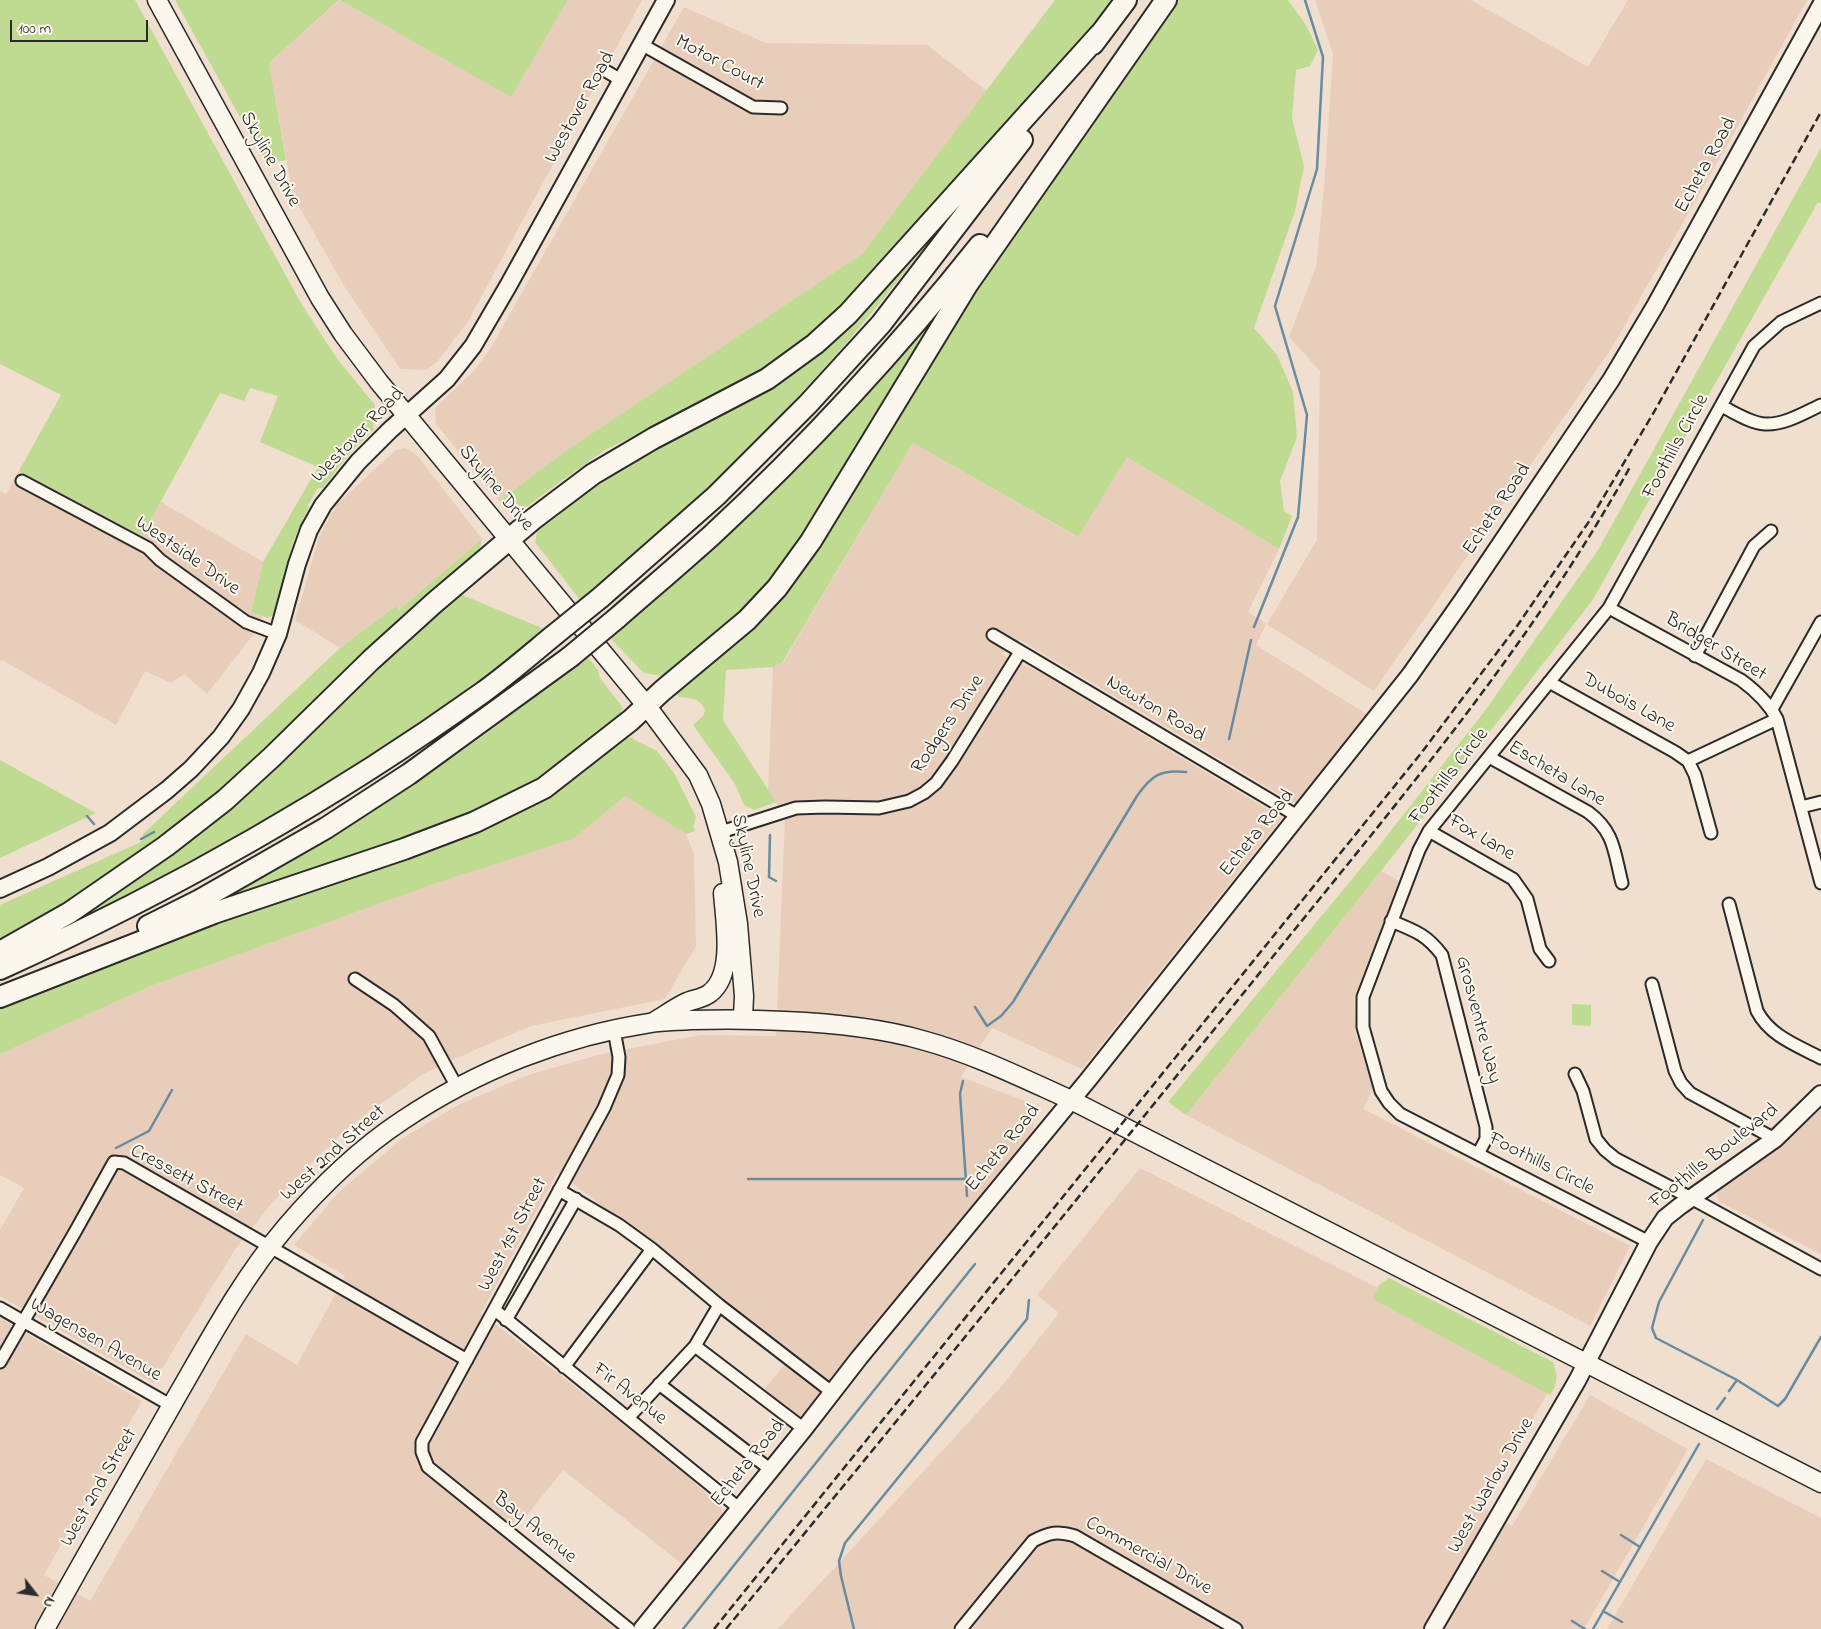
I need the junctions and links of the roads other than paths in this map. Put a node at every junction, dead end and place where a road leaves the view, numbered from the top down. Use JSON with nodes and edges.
{"nodes":[{"id":1,"x":158,"y":0,"type":"edge"},
{"id":2,"x":666,"y":0,"type":"edge"},
{"id":3,"x":1126,"y":0,"type":"edge"},
{"id":4,"x":1164,"y":0,"type":"edge"},
{"id":5,"x":1821,"y":5,"type":"edge"},
{"id":6,"x":1100,"y":34,"type":"junction"},
{"id":7,"x":641,"y":44,"type":"junction"},
{"id":8,"x":604,"y":70,"type":"dead end"},
{"id":9,"x":621,"y":80,"type":"junction"},
{"id":10,"x":781,"y":108,"type":"dead end"},
{"id":11,"x":1821,"y":303,"type":"edge"},
{"id":12,"x":1821,"y":405,"type":"edge"},
{"id":13,"x":1721,"y":406,"type":"junction"},
{"id":14,"x":406,"y":415,"type":"junction"},
{"id":15,"x":22,"y":481,"type":"dead end"},
{"id":16,"x":1771,"y":531,"type":"dead end"},
{"id":17,"x":509,"y":539,"type":"junction"},
{"id":18,"x":1609,"y":608,"type":"junction"},
{"id":19,"x":1821,"y":622,"type":"edge"},
{"id":20,"x":278,"y":634,"type":"junction"},
{"id":21,"x":993,"y":635,"type":"dead end"},
{"id":22,"x":1020,"y":652,"type":"junction"},
{"id":23,"x":1695,"y":656,"type":"junction"},
{"id":24,"x":1549,"y":682,"type":"junction"},
{"id":25,"x":646,"y":706,"type":"junction"},
{"id":26,"x":1774,"y":714,"type":"junction"},
{"id":27,"x":1489,"y":757,"type":"junction"},
{"id":28,"x":1688,"y":761,"type":"junction"},
{"id":29,"x":1821,"y":802,"type":"edge"},
{"id":30,"x":1801,"y":807,"type":"junction"},
{"id":31,"x":1298,"y":817,"type":"junction"},
{"id":32,"x":1429,"y":831,"type":"junction"},
{"id":33,"x":721,"y":832,"type":"junction"},
{"id":34,"x":1711,"y":833,"type":"dead end"},
{"id":35,"x":728,"y":862,"type":"junction"},
{"id":36,"x":1622,"y":883,"type":"dead end"},
{"id":37,"x":1821,"y":883,"type":"edge"},
{"id":38,"x":0,"y":889,"type":"edge"},
{"id":39,"x":1729,"y":904,"type":"dead end"},
{"id":40,"x":1392,"y":921,"type":"junction"},
{"id":41,"x":0,"y":952,"type":"edge"},
{"id":42,"x":1550,"y":961,"type":"dead end"},
{"id":43,"x":0,"y":969,"type":"edge"},
{"id":44,"x":355,"y":979,"type":"dead end"},
{"id":45,"x":1652,"y":984,"type":"dead end"},
{"id":46,"x":0,"y":997,"type":"edge"},
{"id":47,"x":743,"y":1018,"type":"junction"},
{"id":48,"x":653,"y":1022,"type":"junction"},
{"id":49,"x":614,"y":1030,"type":"junction"},
{"id":50,"x":1821,"y":1058,"type":"edge"},
{"id":51,"x":1574,"y":1074,"type":"dead end"},
{"id":52,"x":458,"y":1087,"type":"junction"},
{"id":53,"x":1821,"y":1094,"type":"edge"},
{"id":54,"x":1071,"y":1100,"type":"junction"},
{"id":55,"x":1775,"y":1139,"type":"junction"},
{"id":56,"x":1478,"y":1154,"type":"junction"},
{"id":57,"x":559,"y":1190,"type":"junction"},
{"id":58,"x":576,"y":1198,"type":"junction"},
{"id":59,"x":1691,"y":1198,"type":"junction"},
{"id":60,"x":1649,"y":1242,"type":"junction"},
{"id":61,"x":270,"y":1247,"type":"junction"},
{"id":62,"x":652,"y":1249,"type":"junction"},
{"id":63,"x":1821,"y":1269,"type":"edge"},
{"id":64,"x":719,"y":1304,"type":"junction"},
{"id":65,"x":0,"y":1308,"type":"edge"},
{"id":66,"x":495,"y":1310,"type":"junction"},
{"id":67,"x":506,"y":1320,"type":"junction"},
{"id":68,"x":22,"y":1322,"type":"junction"},
{"id":69,"x":695,"y":1346,"type":"junction"},
{"id":70,"x":467,"y":1360,"type":"junction"},
{"id":71,"x":0,"y":1362,"type":"edge"},
{"id":72,"x":1586,"y":1363,"type":"junction"},
{"id":73,"x":564,"y":1367,"type":"junction"},
{"id":74,"x":659,"y":1384,"type":"junction"},
{"id":75,"x":833,"y":1394,"type":"junction"},
{"id":76,"x":172,"y":1406,"type":"junction"},
{"id":77,"x":628,"y":1418,"type":"junction"},
{"id":78,"x":804,"y":1429,"type":"junction"},
{"id":79,"x":422,"y":1452,"type":"joint"},
{"id":80,"x":771,"y":1470,"type":"junction"},
{"id":81,"x":1821,"y":1483,"type":"edge"},
{"id":82,"x":740,"y":1509,"type":"junction"},
{"id":83,"x":45,"y":1629,"type":"edge"},
{"id":84,"x":629,"y":1629,"type":"edge"},
{"id":85,"x":642,"y":1629,"type":"edge"},
{"id":86,"x":961,"y":1629,"type":"edge"},
{"id":87,"x":1236,"y":1629,"type":"edge"},
{"id":88,"x":1433,"y":1629,"type":"edge"}],
"edges":[{"from":1,"to":14,"type":"main road","name":"Skyline Drive"},
{"from":2,"to":7,"type":"street","name":"Westover Road"},
{"from":3,"to":6,"type":"highway"},
{"from":4,"to":25,"type":"highway"},
{"from":4,"to":46,"type":"highway","bridge":true},
{"from":5,"to":31,"type":"street","name":"Echeta Road"},
{"from":6,"to":17,"type":"highway"},
{"from":6,"to":43,"type":"highway","bridge":true},
{"from":7,"to":9,"type":"street","name":"Westover Road"},
{"from":7,"to":10,"type":"street","name":"Motor Court"},
{"from":8,"to":9,"type":"street"},
{"from":9,"to":14,"type":"street","name":"Westover Road"},
{"from":11,"to":13,"type":"street","name":"Foothills Circle"},
{"from":12,"to":13,"type":"street"},
{"from":13,"to":18,"type":"street","name":"Foothills Circle"},
{"from":14,"to":17,"type":"main road","name":"Skyline Drive"},
{"from":14,"to":20,"type":"street","name":"Westover Road"},
{"from":15,"to":20,"type":"street","name":"Westside Drive"},
{"from":16,"to":23,"type":"street"},
{"from":17,"to":25,"type":"main road","name":"Skyline Drive"},
{"from":17,"to":41,"type":"highway"},
{"from":18,"to":23,"type":"street","name":"Bridger Street"},
{"from":18,"to":24,"type":"street","name":"Foothills Circle"},
{"from":19,"to":26,"type":"street"},
{"from":20,"to":38,"type":"street","name":"Westover Road"},
{"from":21,"to":22,"type":"street","name":"Newton Road"},
{"from":22,"to":31,"type":"street","name":"Newton Road"},
{"from":22,"to":33,"type":"street","name":"Rodgers Drive"},
{"from":23,"to":26,"type":"street","name":"Bridger Street"},
{"from":24,"to":27,"type":"street","name":"Foothills Circle"},
{"from":24,"to":28,"type":"street","name":"Dubois Lane"},
{"from":25,"to":33,"type":"main road","name":"Skyline Drive"},
{"from":25,"to":46,"type":"highway"},
{"from":26,"to":28,"type":"street","name":"Dubois Lane"},
{"from":26,"to":30,"type":"street","name":"Bridger Street"},
{"from":27,"to":32,"type":"street","name":"Foothills Circle"},
{"from":27,"to":36,"type":"street","name":"Escheta Lane"},
{"from":28,"to":34,"type":"street","name":"Dubois Lane"},
{"from":29,"to":30,"type":"street"},
{"from":30,"to":37,"type":"street","name":"Bridger Street"},
{"from":31,"to":54,"type":"street","name":"Echeta Road"},
{"from":32,"to":40,"type":"street","name":"Foothills Circle"},
{"from":32,"to":42,"type":"street","name":"Fox Lane"},
{"from":33,"to":35,"type":"main road","name":"Skyline Drive"},
{"from":35,"to":47,"type":"main road","name":"Skyline Drive"},
{"from":35,"to":48,"type":"main road"},
{"from":39,"to":50,"type":"street"},
{"from":40,"to":56,"type":"street","name":"Grosventre Way"},
{"from":40,"to":56,"type":"street","name":"Foothills Circle"},
{"from":44,"to":52,"type":"street"},
{"from":45,"to":55,"type":"street"},
{"from":47,"to":48,"type":"main road","name":"West 2nd Street"},
{"from":47,"to":54,"type":"main road","name":"West 2nd Street"},
{"from":48,"to":49,"type":"main road","name":"West 2nd Street"},
{"from":49,"to":52,"type":"main road","name":"West 2nd Street"},
{"from":49,"to":57,"type":"street","name":"West 1st Street"},
{"from":51,"to":59,"type":"street"},
{"from":52,"to":61,"type":"main road","name":"West 2nd Street"},
{"from":53,"to":55,"type":"street","name":"Foothills Boulevard"},
{"from":54,"to":72,"type":"main road","name":"West 2nd Street"},
{"from":54,"to":75,"type":"street","name":"Echeta Road"},
{"from":55,"to":59,"type":"street","name":"Foothills Boulevard"},
{"from":56,"to":60,"type":"street","name":"Foothills Circle"},
{"from":57,"to":58,"type":"street"},
{"from":57,"to":66,"type":"street","name":"West 1st Street"},
{"from":58,"to":62,"type":"street"},
{"from":58,"to":67,"type":"street"},
{"from":59,"to":60,"type":"street","name":"Foothills Boulevard"},
{"from":59,"to":63,"type":"street"},
{"from":60,"to":72,"type":"street","name":"Foothills Boulevard"},
{"from":61,"to":68,"type":"street","name":"Cressett Street"},
{"from":61,"to":70,"type":"street"},
{"from":61,"to":76,"type":"main road","name":"West 2nd Street"},
{"from":62,"to":64,"type":"street"},
{"from":62,"to":73,"type":"street"},
{"from":64,"to":69,"type":"street"},
{"from":64,"to":75,"type":"street"},
{"from":65,"to":68,"type":"street","name":"Wagensen Avenue"},
{"from":66,"to":67,"type":"street","name":"Fir Avenue"},
{"from":66,"to":70,"type":"street","name":"West 1st Street"},
{"from":67,"to":73,"type":"street","name":"Fir Avenue"},
{"from":68,"to":71,"type":"street"},
{"from":68,"to":76,"type":"street","name":"Wagensen Avenue"},
{"from":69,"to":74,"type":"street"},
{"from":69,"to":78,"type":"street"},
{"from":70,"to":79,"type":"street","name":"West 1st Street"},
{"from":72,"to":81,"type":"main road","name":"West 2nd Street"},
{"from":72,"to":88,"type":"street","name":"West Warlow Drive"},
{"from":73,"to":77,"type":"street","name":"Fir Avenue"},
{"from":74,"to":77,"type":"street"},
{"from":74,"to":80,"type":"street"},
{"from":75,"to":78,"type":"street","name":"Echeta Road"},
{"from":76,"to":83,"type":"main road","name":"West 2nd Street"},
{"from":77,"to":82,"type":"street","name":"Fir Avenue"},
{"from":78,"to":80,"type":"street","name":"Echeta Road"},
{"from":79,"to":84,"type":"street","name":"Bay Avenue"},
{"from":80,"to":82,"type":"street","name":"Echeta Road"},
{"from":82,"to":85,"type":"street","name":"Echeta Road"},
{"from":86,"to":87,"type":"street","name":"Commercial Drive"}]}
